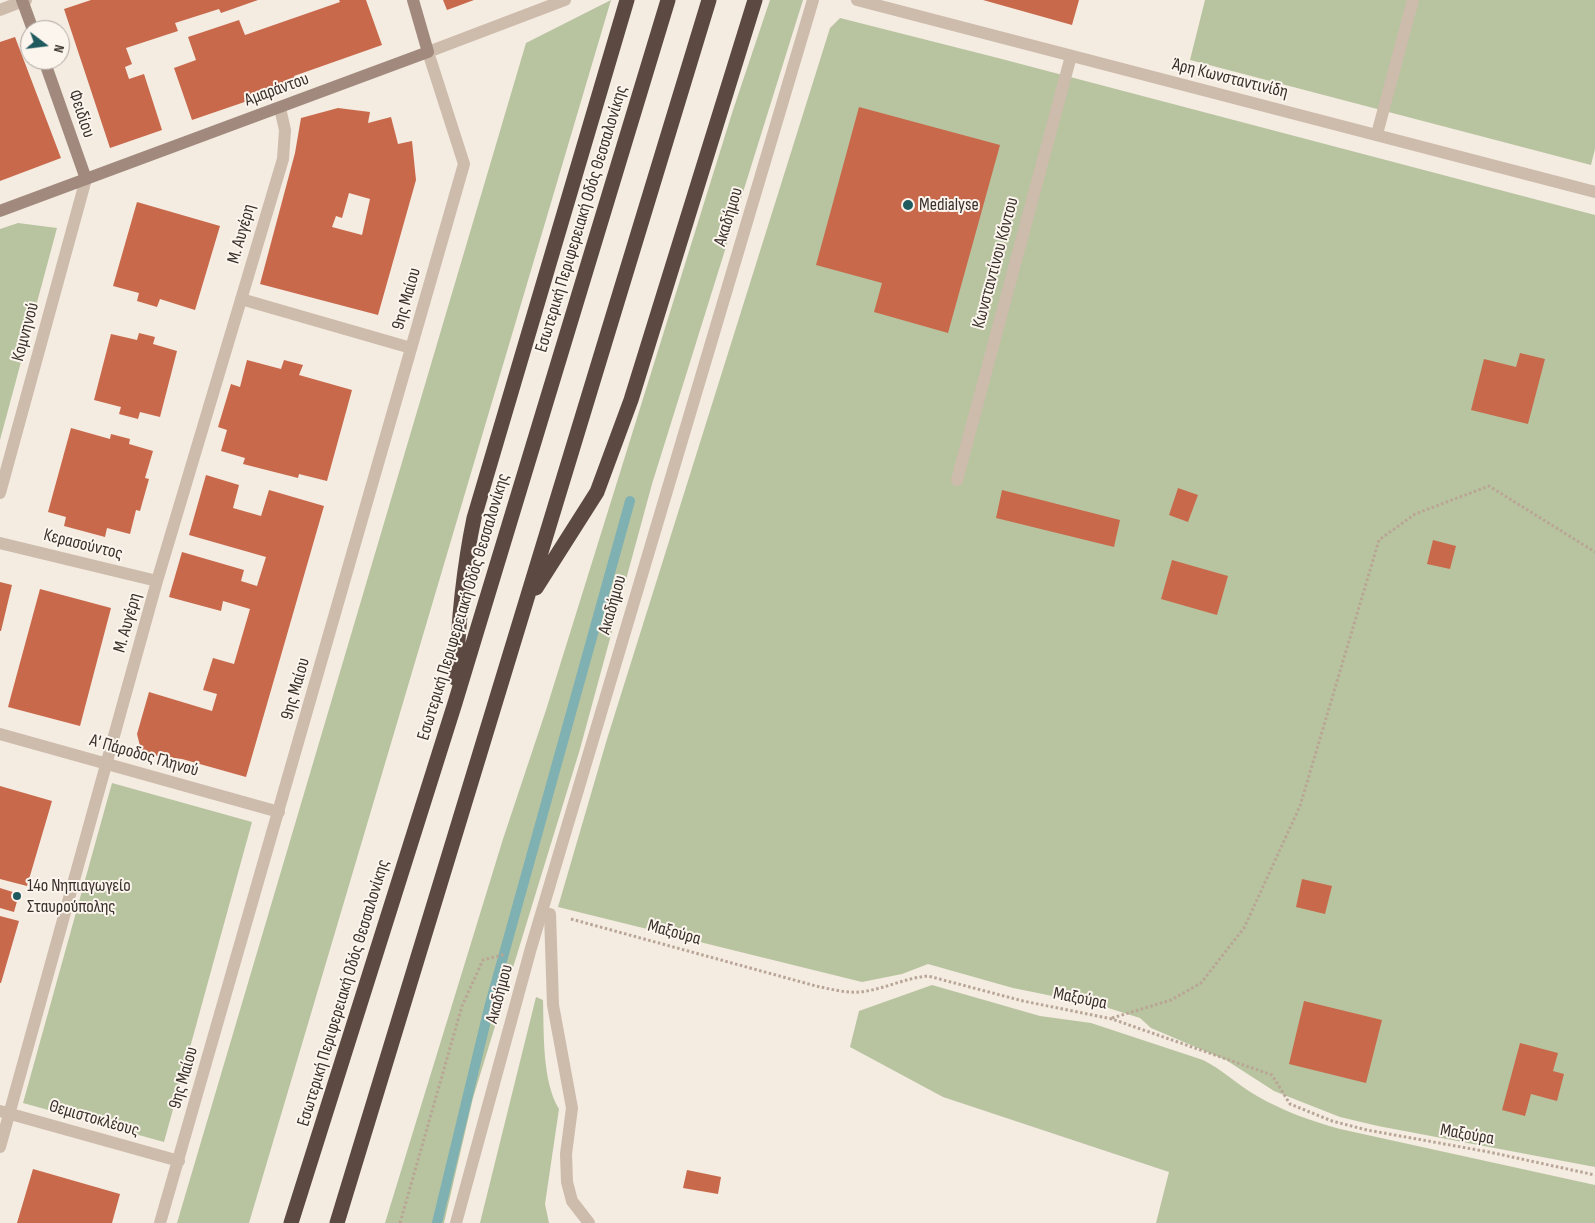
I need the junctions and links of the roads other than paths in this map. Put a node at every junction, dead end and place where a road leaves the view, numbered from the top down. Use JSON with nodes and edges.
{"nodes":[{"id":1,"x":24,"y":0,"type":"edge"},
{"id":2,"x":413,"y":0,"type":"edge"},
{"id":3,"x":565,"y":0,"type":"edge"},
{"id":4,"x":627,"y":0,"type":"edge"},
{"id":5,"x":668,"y":0,"type":"edge"},
{"id":6,"x":710,"y":0,"type":"edge"},
{"id":7,"x":755,"y":0,"type":"edge"},
{"id":8,"x":813,"y":0,"type":"edge"},
{"id":9,"x":857,"y":0,"type":"edge"},
{"id":10,"x":1413,"y":0,"type":"edge"},
{"id":11,"x":0,"y":10,"type":"edge"},
{"id":12,"x":30,"y":20,"type":"edge"},
{"id":13,"x":428,"y":52,"type":"junction"},
{"id":14,"x":1071,"y":56,"type":"junction"},
{"id":15,"x":48,"y":70,"type":"edge"},
{"id":16,"x":280,"y":108,"type":"junction"},
{"id":17,"x":1377,"y":134,"type":"junction"},
{"id":18,"x":86,"y":179,"type":"junction"},
{"id":19,"x":1595,"y":192,"type":"edge"},
{"id":20,"x":0,"y":211,"type":"edge"},
{"id":21,"x":241,"y":298,"type":"junction"},
{"id":22,"x":411,"y":348,"type":"junction"},
{"id":23,"x":957,"y":480,"type":"dead end"},
{"id":24,"x":0,"y":494,"type":"edge"},
{"id":25,"x":0,"y":543,"type":"edge"},
{"id":26,"x":158,"y":581,"type":"junction"},
{"id":27,"x":527,"y":602,"type":"junction"},
{"id":28,"x":455,"y":703,"type":"junction"},
{"id":29,"x":0,"y":734,"type":"edge"},
{"id":30,"x":106,"y":764,"type":"junction"},
{"id":31,"x":279,"y":812,"type":"junction"},
{"id":32,"x":550,"y":914,"type":"road end"},
{"id":33,"x":5,"y":1112,"type":"edge"},
{"id":34,"x":0,"y":1147,"type":"edge"},
{"id":35,"x":178,"y":1161,"type":"junction"},
{"id":36,"x":160,"y":1223,"type":"edge"},
{"id":37,"x":292,"y":1223,"type":"edge"},
{"id":38,"x":337,"y":1223,"type":"edge"},
{"id":39,"x":456,"y":1223,"type":"edge"},
{"id":40,"x":589,"y":1223,"type":"edge"}],
"edges":[{"from":1,"to":11,"type":"street"},
{"from":1,"to":12,"type":"street"},
{"from":2,"to":13,"type":"street"},
{"from":3,"to":13,"type":"street","name":"Αμαράντου"},
{"from":4,"to":28,"type":"highway"},
{"from":5,"to":28,"type":"highway","name":"Εσωτερική Περιφερειακή Οδός Θεσσαλονίκης"},
{"from":6,"to":27,"type":"highway"},
{"from":7,"to":27,"type":"highway"},
{"from":8,"to":39,"type":"street","name":"Ακαδήμου"},
{"from":9,"to":14,"type":"street","name":"Άρη Κωνσταντινίδη"},
{"from":10,"to":17,"type":"street"},
{"from":13,"to":16,"type":"street","name":"Αμαράντου"},
{"from":13,"to":22,"type":"street","name":"9ης Μαίου"},
{"from":14,"to":17,"type":"street","name":"Άρη Κωνσταντινίδη"},
{"from":14,"to":23,"type":"street","name":"Κωνσταντίνου Κόντου"},
{"from":15,"to":18,"type":"street","name":"Φειδίου"},
{"from":16,"to":18,"type":"street","name":"Αμαράντου"},
{"from":16,"to":21,"type":"street","name":"Μ. Αυγέρη"},
{"from":17,"to":19,"type":"street","name":"Άρη Κωνσταντινίδη"},
{"from":18,"to":20,"type":"street","name":"Αμαράντου"},
{"from":18,"to":24,"type":"street","name":"Κομνηνού"},
{"from":21,"to":22,"type":"street"},
{"from":21,"to":26,"type":"street","name":"Μ. Αυγέρη"},
{"from":22,"to":31,"type":"street","name":"9ης Μαίου"},
{"from":25,"to":26,"type":"street","name":"Κερασούντος"},
{"from":26,"to":30,"type":"street","name":"Μ. Αυγέρη"},
{"from":27,"to":38,"type":"highway"},
{"from":28,"to":37,"type":"highway","name":"Εσωτερική Περιφερειακή Οδός Θεσσαλονίκης"},
{"from":29,"to":30,"type":"street","name":"Α' Πάροδος Γληνού"},
{"from":30,"to":31,"type":"street","name":"Α' Πάροδος Γληνού"},
{"from":30,"to":33,"type":"street","name":"Μ. Αυγέρη"},
{"from":31,"to":35,"type":"street","name":"9ης Μαίου"},
{"from":32,"to":40,"type":"street"},
{"from":33,"to":34,"type":"street","name":"Μ. Αυγέρη"},
{"from":33,"to":35,"type":"street","name":"Θεμιστοκλέους"},
{"from":35,"to":36,"type":"street","name":"9ης Μαίου"}]}
